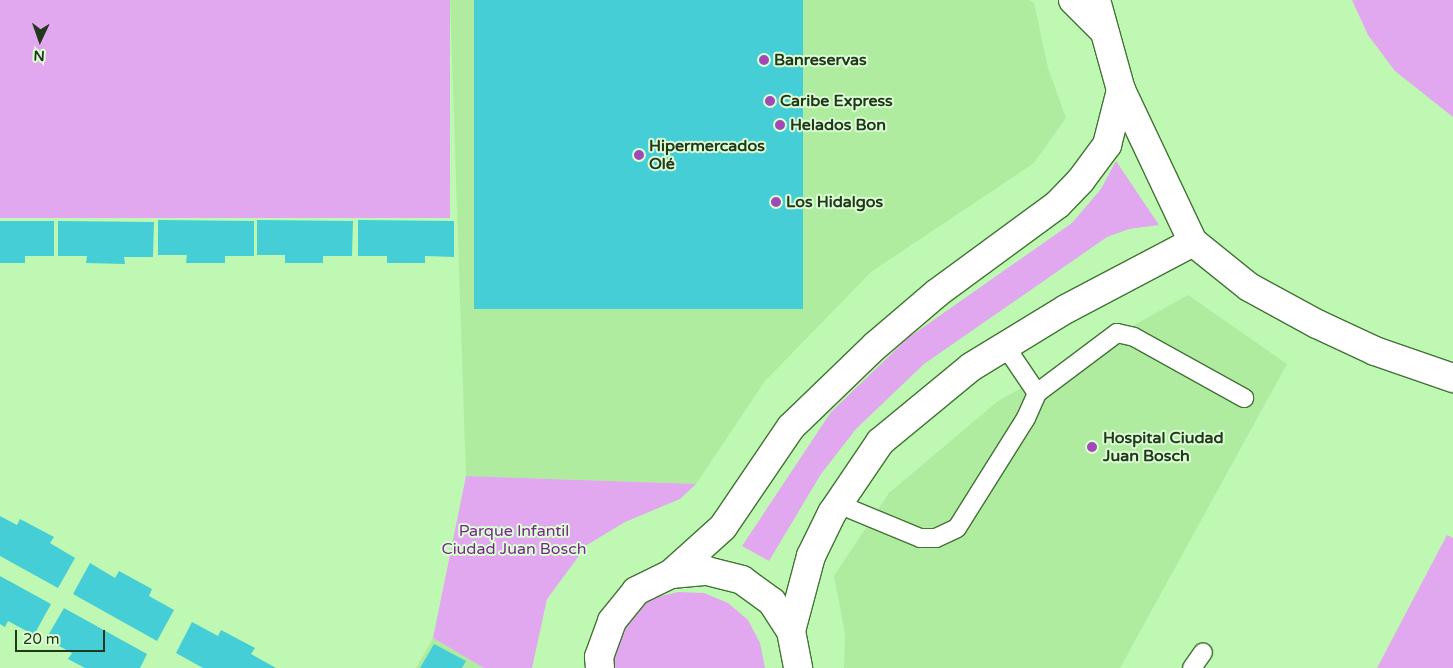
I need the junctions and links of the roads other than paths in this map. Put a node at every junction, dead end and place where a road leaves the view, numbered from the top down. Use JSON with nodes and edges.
{"nodes":[{"id":1,"x":1073,"y":0,"type":"edge"},
{"id":2,"x":1096,"y":0,"type":"edge"},
{"id":3,"x":1101,"y":28,"type":"junction"},
{"id":4,"x":1121,"y":90,"type":"junction"},
{"id":5,"x":1193,"y":242,"type":"junction"},
{"id":6,"x":1005,"y":346,"type":"junction"},
{"id":7,"x":1453,"y":378,"type":"edge"},
{"id":8,"x":1036,"y":393,"type":"junction"},
{"id":9,"x":1244,"y":398,"type":"dead end"},
{"id":10,"x":838,"y":504,"type":"junction"},
{"id":11,"x":671,"y":574,"type":"junction"},
{"id":12,"x":791,"y":632,"type":"junction"},
{"id":13,"x":1203,"y":652,"type":"dead end"},
{"id":14,"x":600,"y":668,"type":"edge"},
{"id":15,"x":798,"y":668,"type":"edge"},
{"id":16,"x":1192,"y":668,"type":"edge"}],
"edges":[{"from":1,"to":3,"type":"street"},
{"from":2,"to":3,"type":"street"},
{"from":3,"to":4,"type":"street"},
{"from":4,"to":5,"type":"street"},
{"from":4,"to":11,"type":"street"},
{"from":5,"to":6,"type":"street"},
{"from":5,"to":7,"type":"street"},
{"from":6,"to":8,"type":"lane"},
{"from":6,"to":10,"type":"street"},
{"from":8,"to":9,"type":"lane"},
{"from":8,"to":10,"type":"lane"},
{"from":10,"to":12,"type":"street"},
{"from":11,"to":12,"type":"street"},
{"from":11,"to":14,"type":"street"},
{"from":12,"to":15,"type":"street"},
{"from":13,"to":16,"type":"lane"}]}
